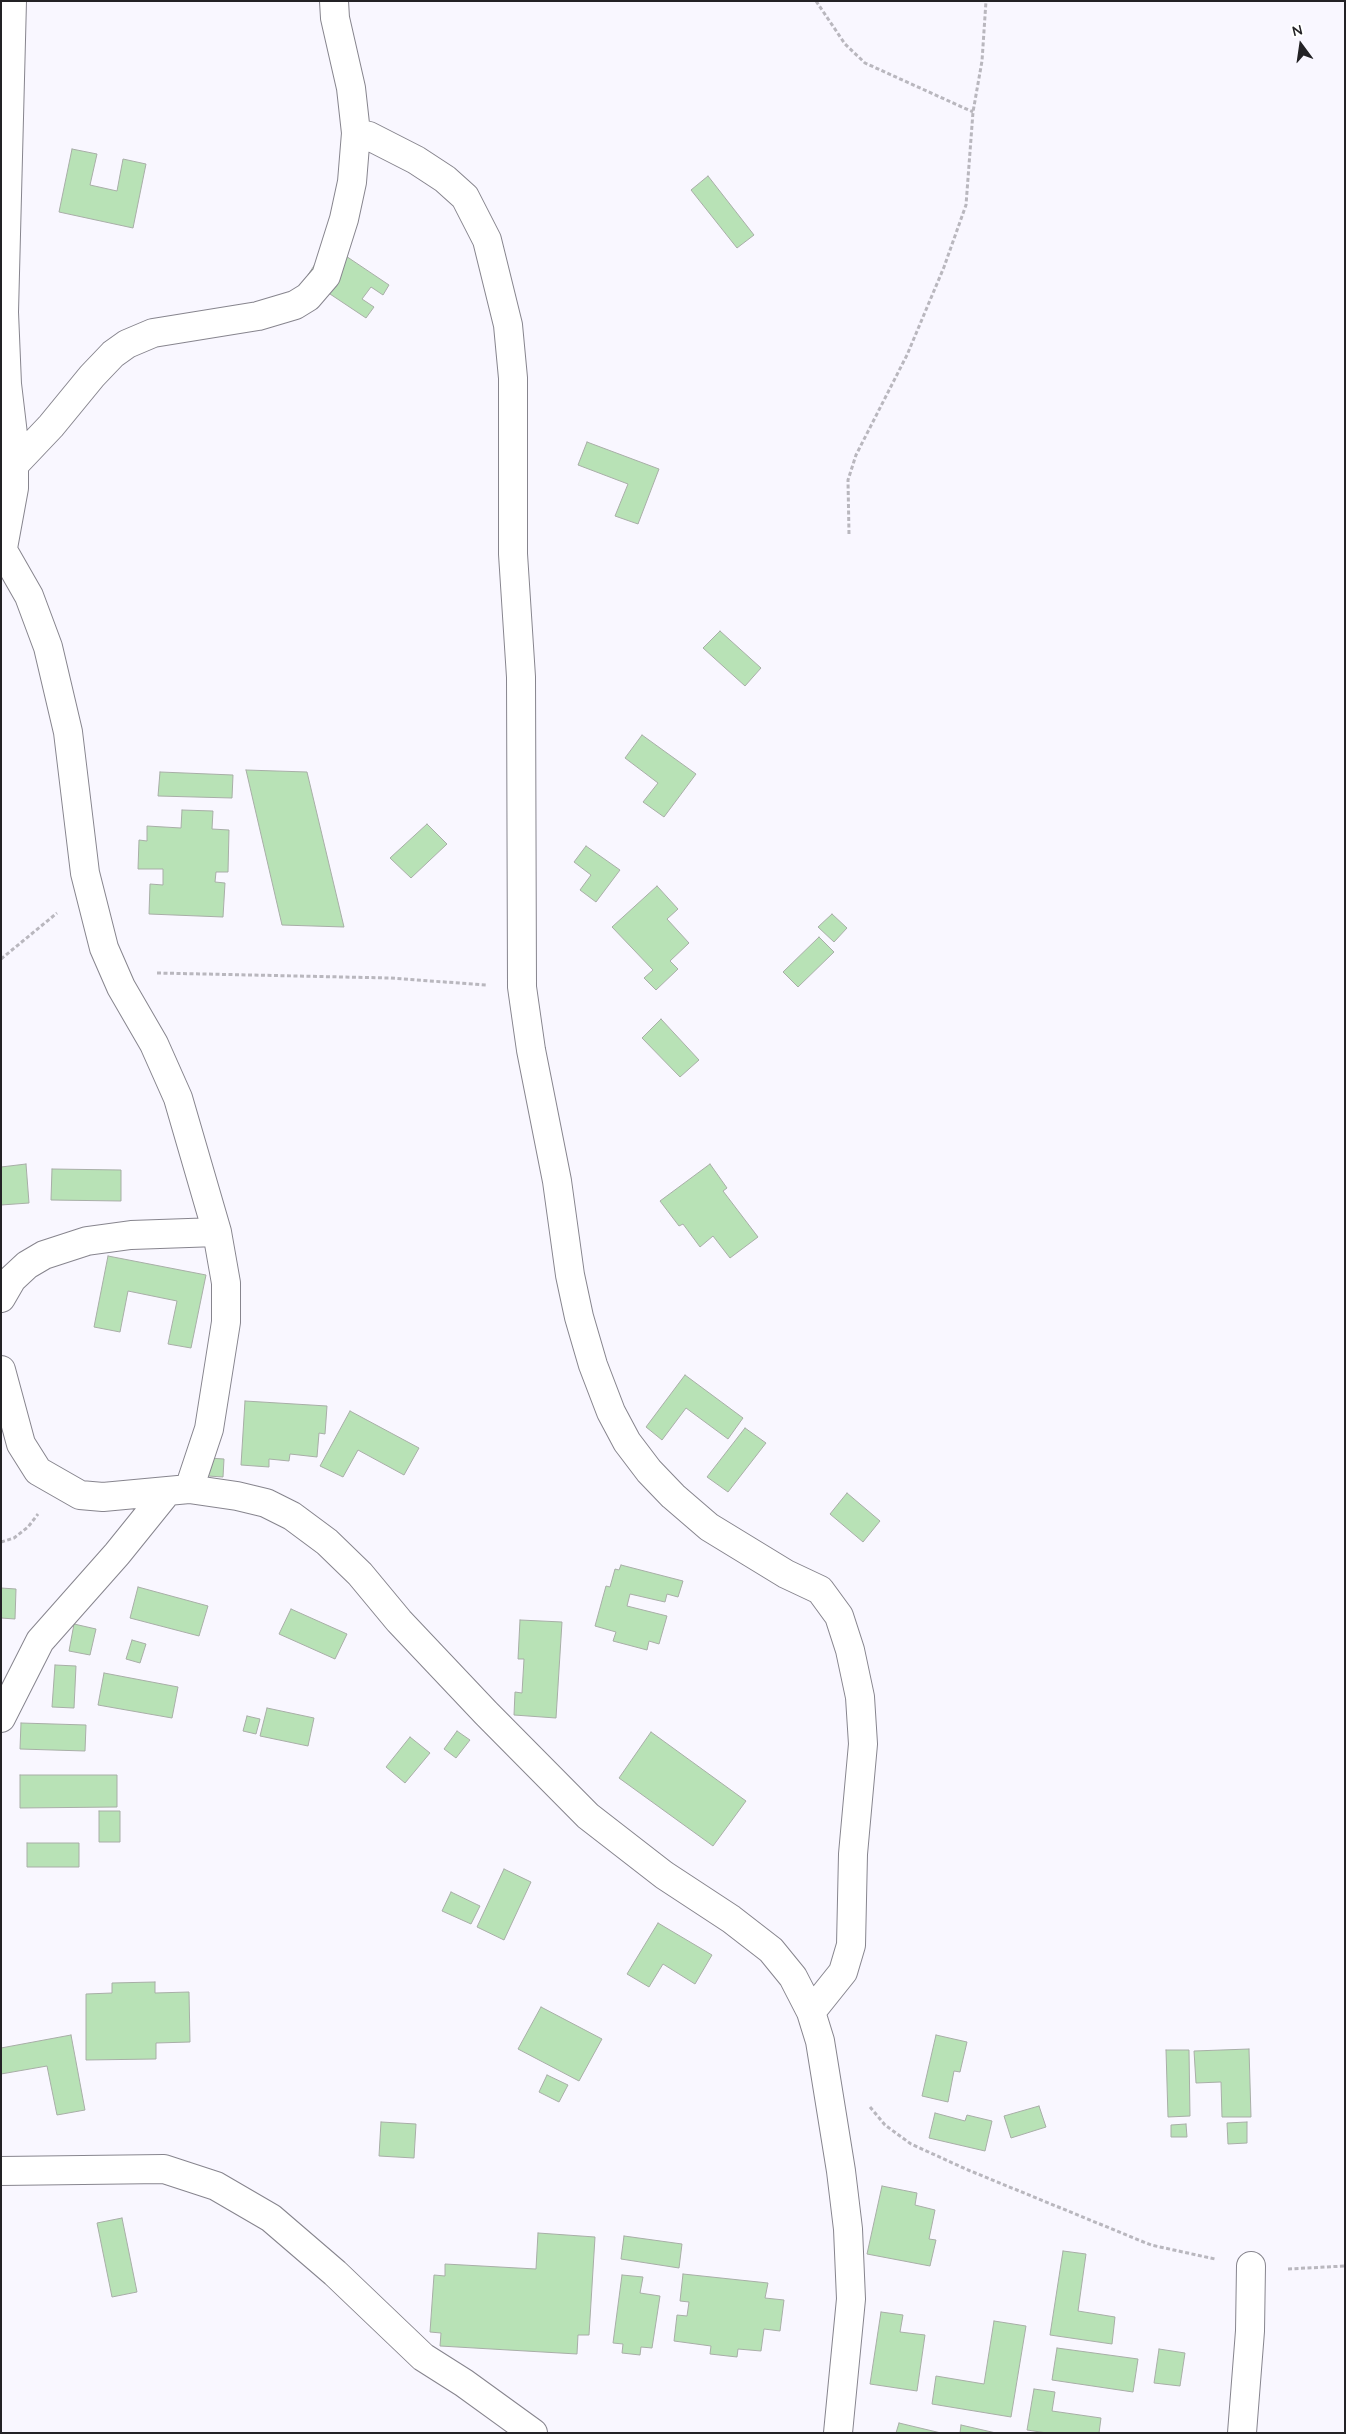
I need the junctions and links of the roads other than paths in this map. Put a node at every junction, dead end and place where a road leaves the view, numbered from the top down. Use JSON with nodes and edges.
{"nodes":[{"id":1,"x":4,"y":1,"type":"edge"},
{"id":2,"x":12,"y":1,"type":"edge"},
{"id":3,"x":334,"y":1,"type":"edge"},
{"id":4,"x":1,"y":17,"type":"edge"},
{"id":5,"x":356,"y":133,"type":"junction"},
{"id":6,"x":14,"y":465,"type":"junction"},
{"id":7,"x":2,"y":547,"type":"edge"},
{"id":8,"x":217,"y":1232,"type":"junction"},
{"id":9,"x":1,"y":1298,"type":"edge"},
{"id":10,"x":1,"y":1370,"type":"edge"},
{"id":11,"x":178,"y":1490,"type":"junction"},
{"id":12,"x":1,"y":1718,"type":"edge"},
{"id":13,"x":811,"y":2012,"type":"junction"},
{"id":14,"x":1,"y":2171,"type":"edge"},
{"id":15,"x":1251,"y":2266,"type":"road end"},
{"id":16,"x":533,"y":2433,"type":"edge"},
{"id":17,"x":838,"y":2433,"type":"edge"},
{"id":18,"x":1242,"y":2433,"type":"edge"}],
"edges":[{"from":1,"to":4,"type":"street"},
{"from":2,"to":6,"type":"street"},
{"from":3,"to":5,"type":"street"},
{"from":5,"to":6,"type":"street"},
{"from":5,"to":13,"type":"street"},
{"from":6,"to":7,"type":"street"},
{"from":7,"to":8,"type":"street"},
{"from":8,"to":9,"type":"street"},
{"from":8,"to":11,"type":"street"},
{"from":10,"to":11,"type":"street"},
{"from":11,"to":12,"type":"street"},
{"from":11,"to":13,"type":"street"},
{"from":13,"to":17,"type":"street"},
{"from":14,"to":16,"type":"street"},
{"from":15,"to":18,"type":"street"}]}
